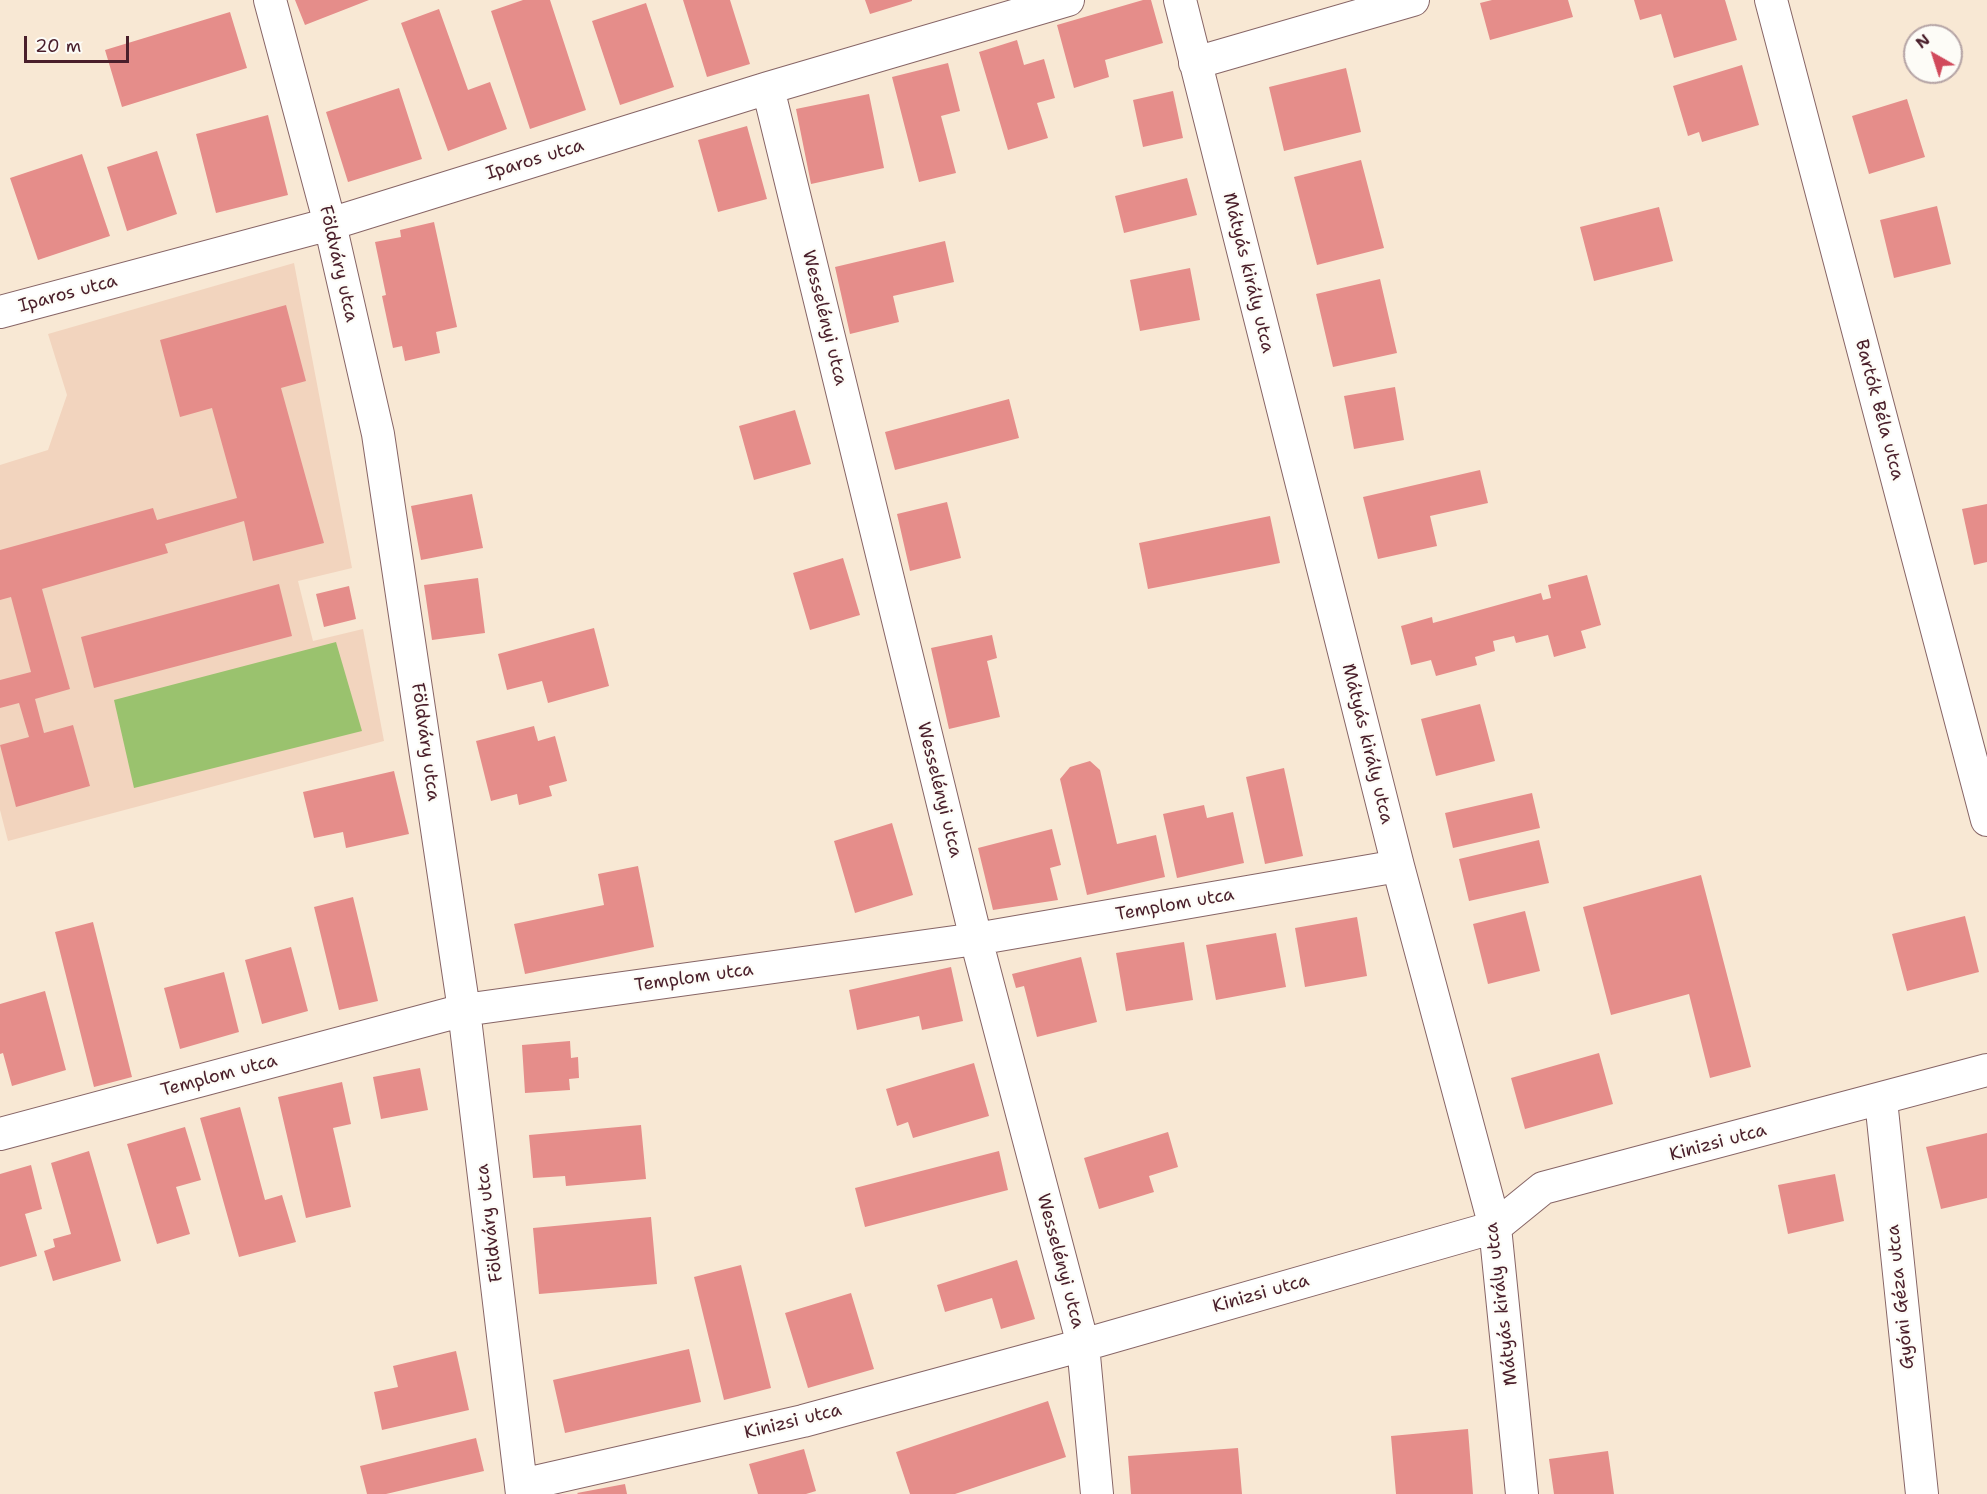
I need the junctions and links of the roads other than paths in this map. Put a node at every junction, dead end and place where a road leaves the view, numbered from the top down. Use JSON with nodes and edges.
{"nodes":[{"id":1,"x":270,"y":0,"type":"edge"},
{"id":2,"x":1068,"y":0,"type":"edge"},
{"id":3,"x":1180,"y":0,"type":"edge"},
{"id":4,"x":1413,"y":0,"type":"edge"},
{"id":5,"x":1771,"y":0,"type":"edge"},
{"id":6,"x":1195,"y":63,"type":"junction"},
{"id":7,"x":768,"y":88,"type":"junction"},
{"id":8,"x":330,"y":224,"type":"junction"},
{"id":9,"x":0,"y":312,"type":"edge"},
{"id":10,"x":1987,"y":820,"type":"edge"},
{"id":11,"x":1398,"y":867,"type":"junction"},
{"id":12,"x":976,"y":939,"type":"junction"},
{"id":13,"x":464,"y":1010,"type":"junction"},
{"id":14,"x":1987,"y":1070,"type":"edge"},
{"id":15,"x":1881,"y":1100,"type":"junction"},
{"id":16,"x":0,"y":1134,"type":"edge"},
{"id":17,"x":1495,"y":1227,"type":"junction"},
{"id":18,"x":1083,"y":1346,"type":"junction"},
{"id":19,"x":522,"y":1490,"type":"edge"},
{"id":20,"x":1097,"y":1494,"type":"edge"},
{"id":21,"x":1522,"y":1494,"type":"edge"},
{"id":22,"x":1922,"y":1494,"type":"edge"}],
"edges":[{"from":1,"to":8,"type":"street","name":"Földváry utca"},
{"from":2,"to":7,"type":"street","name":"Iparos utca"},
{"from":3,"to":6,"type":"street","name":"Mátyás király utca"},
{"from":4,"to":6,"type":"street"},
{"from":5,"to":10,"type":"street","name":"Bartók Béla utca"},
{"from":6,"to":11,"type":"street","name":"Mátyás király utca"},
{"from":7,"to":8,"type":"street","name":"Iparos utca"},
{"from":7,"to":12,"type":"street","name":"Wesselényi utca"},
{"from":8,"to":9,"type":"street","name":"Iparos utca"},
{"from":8,"to":13,"type":"street","name":"Földváry utca"},
{"from":11,"to":12,"type":"street","name":"Templom utca"},
{"from":11,"to":17,"type":"street","name":"Mátyás király utca"},
{"from":12,"to":13,"type":"street","name":"Templom utca"},
{"from":12,"to":18,"type":"street","name":"Wesselényi utca"},
{"from":13,"to":16,"type":"street","name":"Templom utca"},
{"from":13,"to":19,"type":"street","name":"Földváry utca"},
{"from":14,"to":15,"type":"street","name":"Kinizsi utca"},
{"from":15,"to":17,"type":"street","name":"Kinizsi utca"},
{"from":15,"to":22,"type":"street","name":"Gyóni Géza utca"},
{"from":17,"to":18,"type":"street","name":"Kinizsi utca"},
{"from":17,"to":21,"type":"street","name":"Mátyás király utca"},
{"from":18,"to":19,"type":"street","name":"Kinizsi utca"},
{"from":18,"to":20,"type":"street","name":"Wesselényi utca"}]}
